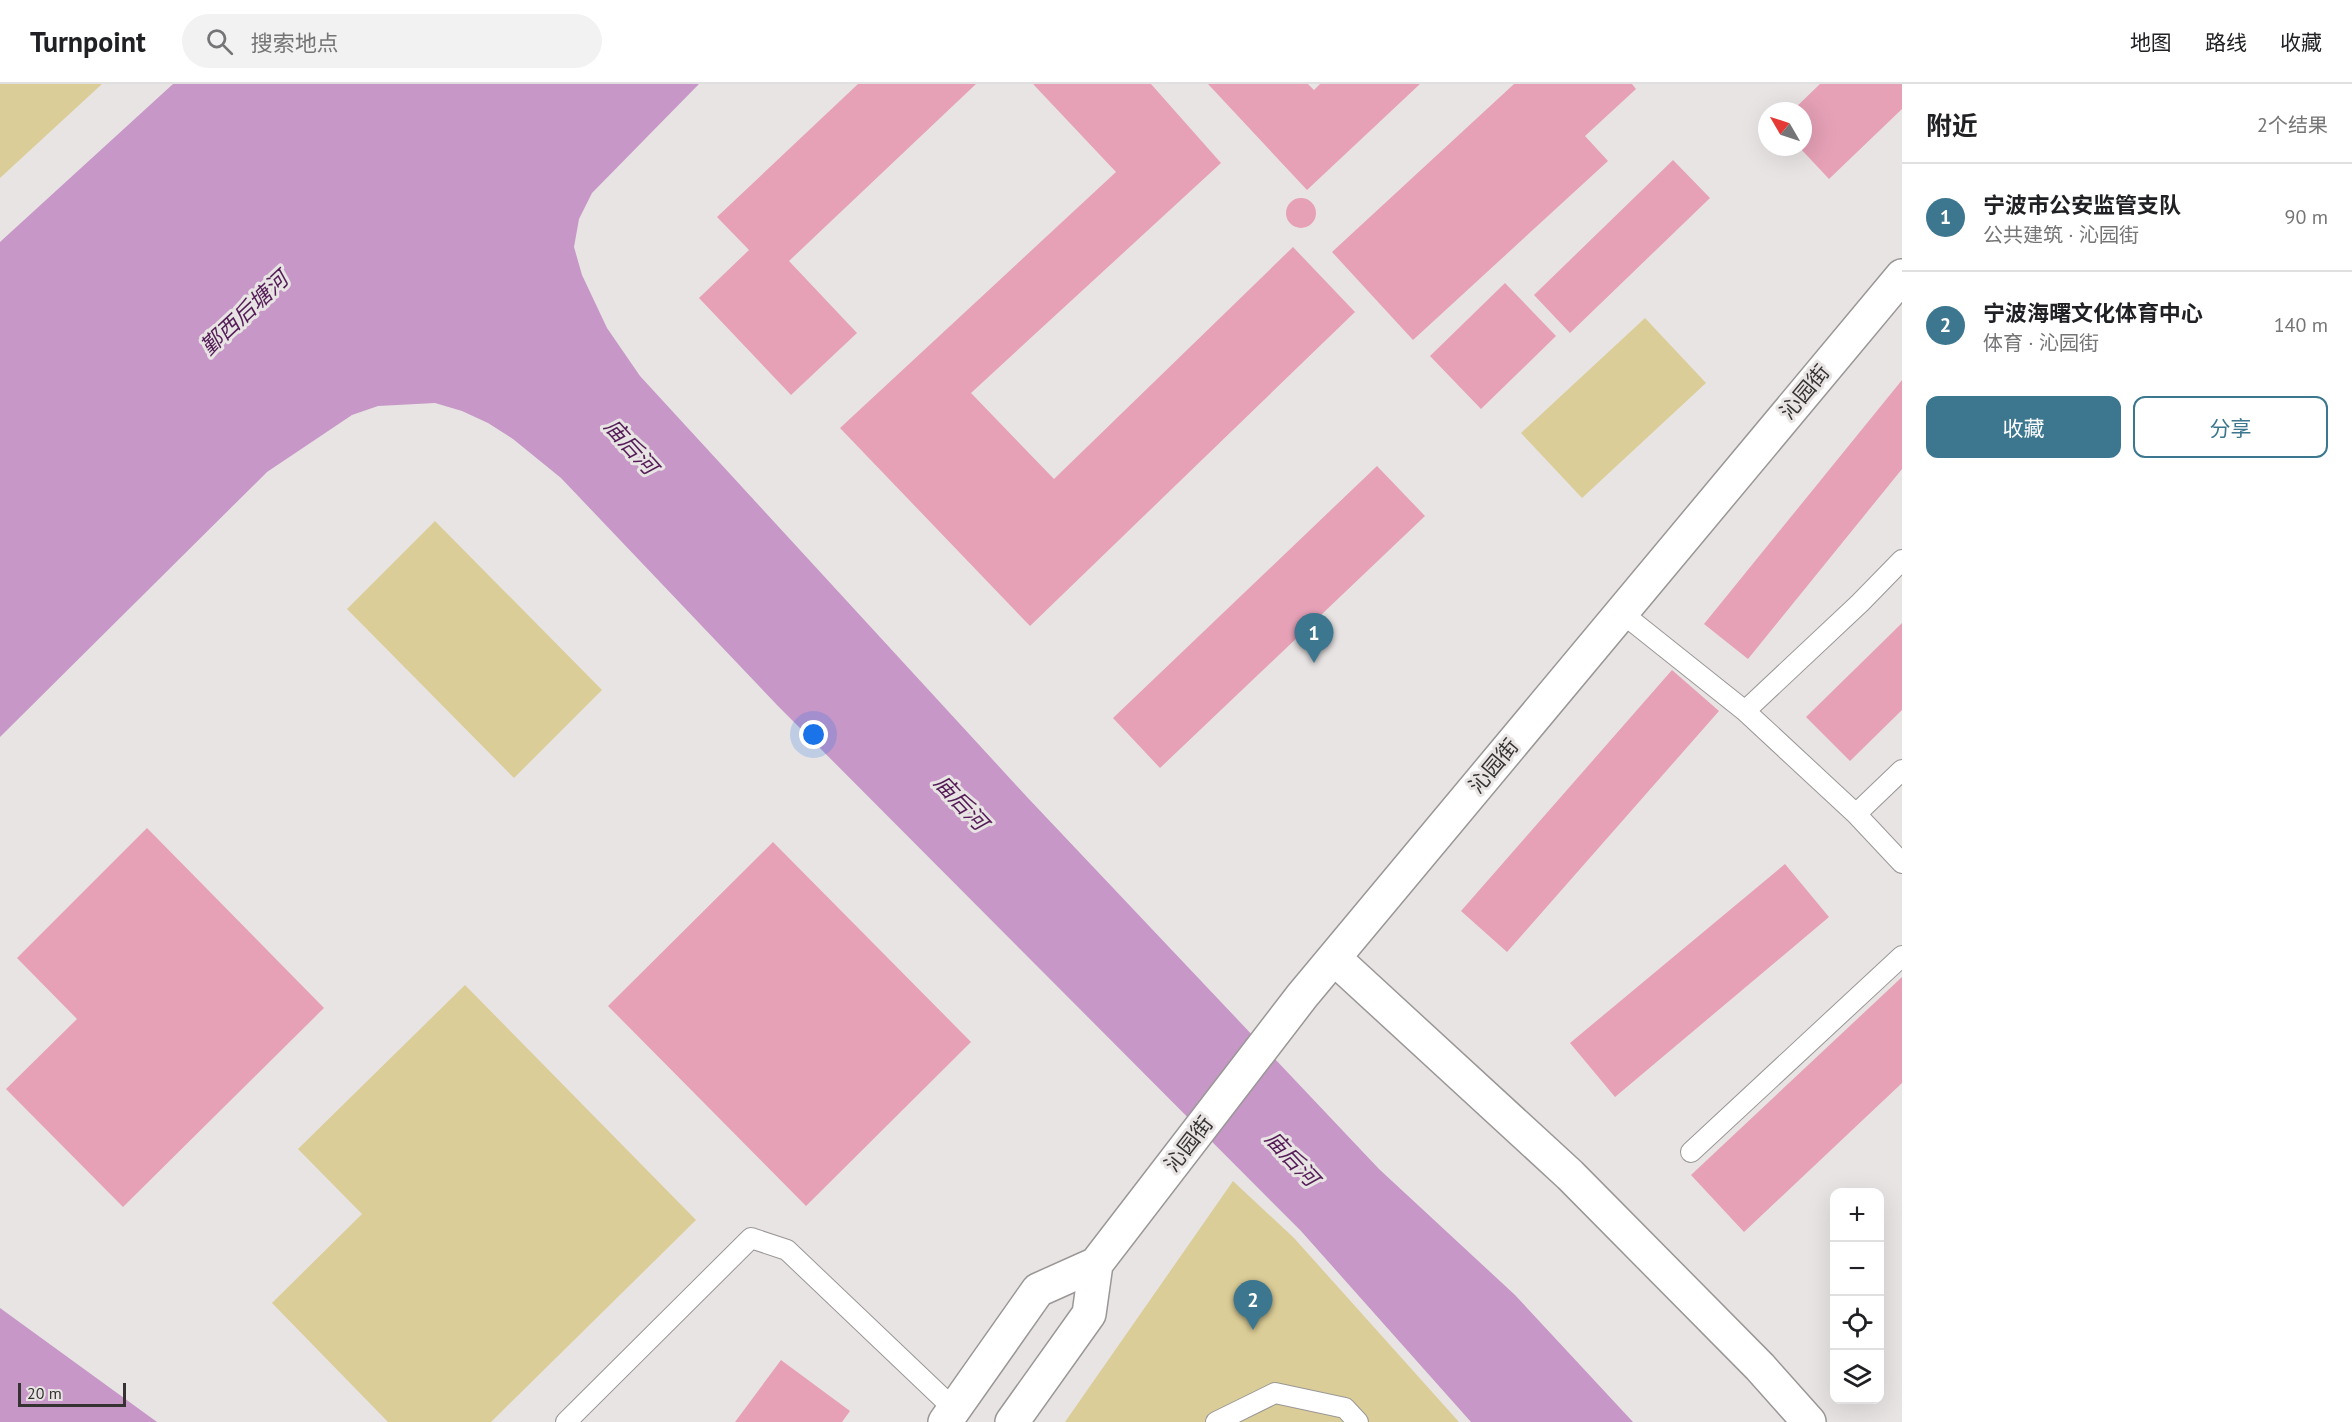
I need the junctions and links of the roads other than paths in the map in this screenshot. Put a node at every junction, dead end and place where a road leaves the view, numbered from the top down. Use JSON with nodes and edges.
{"nodes":[{"id":1,"x":1902,"y":276,"type":"edge"},
{"id":2,"x":1902,"y":560,"type":"edge"},
{"id":3,"x":1622,"y":613,"type":"junction"},
{"id":4,"x":1745,"y":711,"type":"junction"},
{"id":5,"x":1902,"y":770,"type":"edge"},
{"id":6,"x":1856,"y":814,"type":"junction"},
{"id":7,"x":1902,"y":863,"type":"edge"},
{"id":8,"x":1902,"y":956,"type":"edge"},
{"id":9,"x":1334,"y":958,"type":"junction"},
{"id":10,"x":1691,"y":1152,"type":"dead end"},
{"id":11,"x":1096,"y":1264,"type":"junction"},
{"id":12,"x":949,"y":1416,"type":"edge"},
{"id":13,"x":566,"y":1422,"type":"edge"},
{"id":14,"x":1012,"y":1422,"type":"edge"},
{"id":15,"x":1216,"y":1422,"type":"edge"},
{"id":16,"x":1358,"y":1422,"type":"edge"},
{"id":17,"x":1809,"y":1422,"type":"edge"}],
"edges":[{"from":1,"to":3,"type":"street","name":"沁园街"},
{"from":2,"to":4,"type":"lane"},
{"from":3,"to":4,"type":"lane"},
{"from":3,"to":9,"type":"street","name":"沁园街"},
{"from":4,"to":6,"type":"lane"},
{"from":5,"to":6,"type":"lane"},
{"from":6,"to":7,"type":"lane"},
{"from":8,"to":10,"type":"lane"},
{"from":9,"to":11,"type":"street","name":"沁园街"},
{"from":9,"to":17,"type":"street"},
{"from":11,"to":12,"type":"street","name":"沁园街"},
{"from":11,"to":14,"type":"street"},
{"from":12,"to":13,"type":"lane"},
{"from":15,"to":16,"type":"lane"}]}
